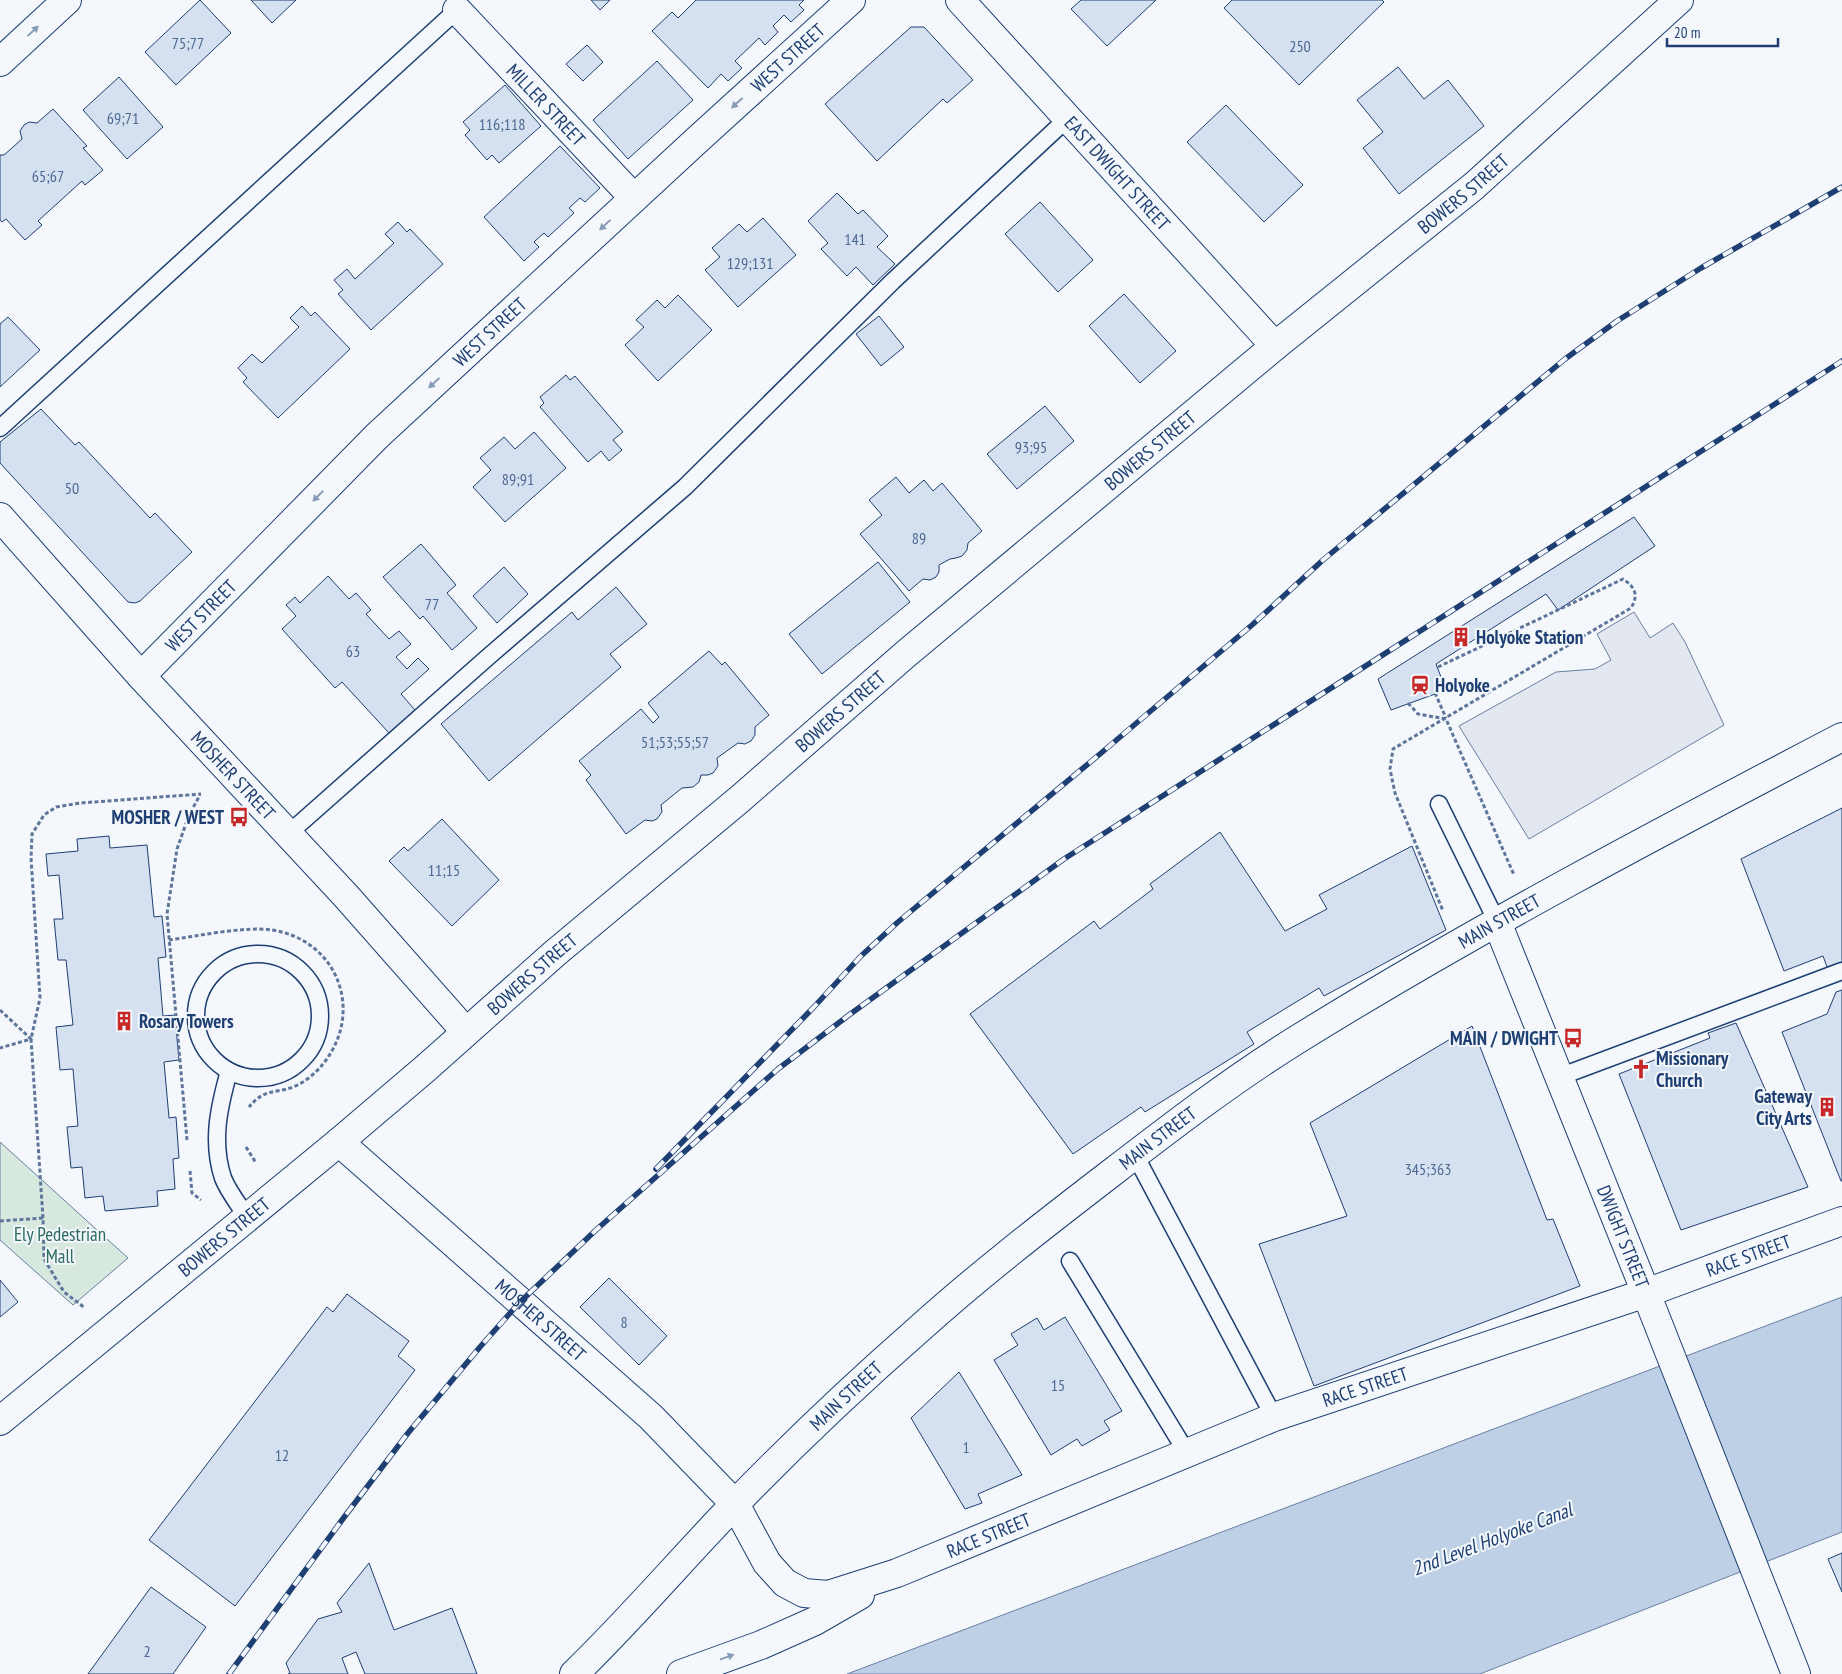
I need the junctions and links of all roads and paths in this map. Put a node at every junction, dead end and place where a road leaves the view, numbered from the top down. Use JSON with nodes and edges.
{"nodes":[{"id":1,"x":67,"y":0,"type":"edge"},
{"id":2,"x":852,"y":0,"type":"edge"},
{"id":3,"x":960,"y":0,"type":"edge"},
{"id":4,"x":1679,"y":0,"type":"edge"},
{"id":5,"x":457,"y":10,"type":"joint"},
{"id":6,"x":0,"y":62,"type":"edge"},
{"id":7,"x":1068,"y":118,"type":"junction"},
{"id":8,"x":634,"y":198,"type":"junction"},
{"id":9,"x":1275,"y":346,"type":"junction"},
{"id":10,"x":0,"y":428,"type":"edge"},
{"id":11,"x":0,"y":517,"type":"edge"},
{"id":12,"x":1438,"y":667,"type":"dead end"},
{"id":13,"x":141,"y":676,"type":"junction"},
{"id":14,"x":1435,"y":694,"type":"dead end"},
{"id":15,"x":1408,"y":703,"type":"dead end"},
{"id":16,"x":1446,"y":719,"type":"junction"},
{"id":17,"x":1842,"y":736,"type":"edge"},
{"id":18,"x":1439,"y":804,"type":"dead end"},
{"id":19,"x":288,"y":834,"type":"junction"},
{"id":20,"x":1516,"y":878,"type":"dead end"},
{"id":21,"x":1442,"y":911,"type":"dead end"},
{"id":22,"x":1497,"y":922,"type":"junction"},
{"id":23,"x":169,"y":940,"type":"junction"},
{"id":24,"x":1842,"y":971,"type":"edge"},
{"id":25,"x":0,"y":1010,"type":"edge"},
{"id":26,"x":466,"y":1032,"type":"junction"},
{"id":27,"x":31,"y":1039,"type":"junction"},
{"id":28,"x":0,"y":1048,"type":"edge"},
{"id":29,"x":229,"y":1071,"type":"junction"},
{"id":30,"x":1559,"y":1077,"type":"junction"},
{"id":31,"x":246,"y":1111,"type":"dead end"},
{"id":32,"x":340,"y":1142,"type":"junction"},
{"id":33,"x":243,"y":1143,"type":"dead end"},
{"id":34,"x":188,"y":1146,"type":"dead end"},
{"id":35,"x":1135,"y":1155,"type":"junction"},
{"id":36,"x":256,"y":1163,"type":"dead end"},
{"id":37,"x":190,"y":1165,"type":"dead end"},
{"id":38,"x":207,"y":1205,"type":"dead end"},
{"id":39,"x":247,"y":1217,"type":"junction"},
{"id":40,"x":43,"y":1218,"type":"junction"},
{"id":41,"x":0,"y":1221,"type":"edge"},
{"id":42,"x":1842,"y":1221,"type":"edge"},
{"id":43,"x":1070,"y":1262,"type":"dead end"},
{"id":44,"x":1646,"y":1293,"type":"junction"},
{"id":45,"x":112,"y":1329,"type":"junction"},
{"id":46,"x":1274,"y":1418,"type":"junction"},
{"id":47,"x":0,"y":1421,"type":"edge"},
{"id":48,"x":1187,"y":1453,"type":"junction"},
{"id":49,"x":735,"y":1504,"type":"junction"},
{"id":50,"x":897,"y":1573,"type":"junction"},
{"id":51,"x":574,"y":1674,"type":"edge"},
{"id":52,"x":681,"y":1674,"type":"edge"},
{"id":53,"x":1796,"y":1674,"type":"edge"}],
"edges":[{"from":6,"to":1,"type":"street","one_way":true},
{"from":2,"to":8,"type":"street","name":"WEST STREET","one_way":true},
{"from":3,"to":7,"type":"street","name":"EAST DWIGHT STREET"},
{"from":4,"to":9,"type":"street","name":"BOWERS STREET"},
{"from":5,"to":8,"type":"street","name":"MILLER STREET"},
{"from":5,"to":10,"type":"lane"},
{"from":7,"to":9,"type":"street","name":"EAST DWIGHT STREET"},
{"from":7,"to":19,"type":"lane"},
{"from":8,"to":13,"type":"street","name":"WEST STREET","one_way":true},
{"from":9,"to":26,"type":"street","name":"BOWERS STREET"},
{"from":11,"to":13,"type":"street","name":"MOSHER STREET"},
{"from":12,"to":16,"type":"path"},
{"from":13,"to":19,"type":"street","name":"MOSHER STREET"},
{"from":14,"to":16,"type":"path"},
{"from":15,"to":16,"type":"path"},
{"from":16,"to":20,"type":"path"},
{"from":16,"to":21,"type":"path"},
{"from":17,"to":22,"type":"street","name":"MAIN STREET"},
{"from":18,"to":22,"type":"lane","name":"DWIGHT STREET"},
{"from":19,"to":26,"type":"street","name":"MOSHER STREET"},
{"from":22,"to":30,"type":"street","name":"DWIGHT STREET"},
{"from":22,"to":35,"type":"street","name":"MAIN STREET"},
{"from":23,"to":27,"type":"path"},
{"from":23,"to":31,"type":"path"},
{"from":23,"to":34,"type":"path"},
{"from":24,"to":30,"type":"lane"},
{"from":25,"to":27,"type":"path"},
{"from":26,"to":32,"type":"street","name":"BOWERS STREET"},
{"from":27,"to":28,"type":"path"},
{"from":27,"to":40,"type":"path"},
{"from":29,"to":29,"type":"lane"},
{"from":29,"to":39,"type":"lane"},
{"from":30,"to":44,"type":"street","name":"DWIGHT STREET"},
{"from":32,"to":39,"type":"street","name":"BOWERS STREET"},
{"from":32,"to":49,"type":"street","name":"MOSHER STREET"},
{"from":33,"to":36,"type":"path"},
{"from":35,"to":46,"type":"lane"},
{"from":35,"to":49,"type":"street","name":"MAIN STREET"},
{"from":37,"to":38,"type":"path"},
{"from":39,"to":45,"type":"street","name":"BOWERS STREET"},
{"from":40,"to":41,"type":"path"},
{"from":40,"to":45,"type":"path"},
{"from":42,"to":44,"type":"street","name":"RACE STREET"},
{"from":43,"to":48,"type":"lane"},
{"from":44,"to":46,"type":"street","name":"RACE STREET"},
{"from":44,"to":53,"type":"street","name":"DWIGHT STREET"},
{"from":45,"to":47,"type":"street","name":"BOWERS STREET"},
{"from":46,"to":48,"type":"street","name":"RACE STREET"},
{"from":48,"to":50,"type":"street","name":"RACE STREET"},
{"from":49,"to":50,"type":"street","name":"RACE STREET"},
{"from":49,"to":51,"type":"street","name":"MAIN STREET"},
{"from":52,"to":50,"type":"street","name":"RACE STREET","one_way":true}]}
